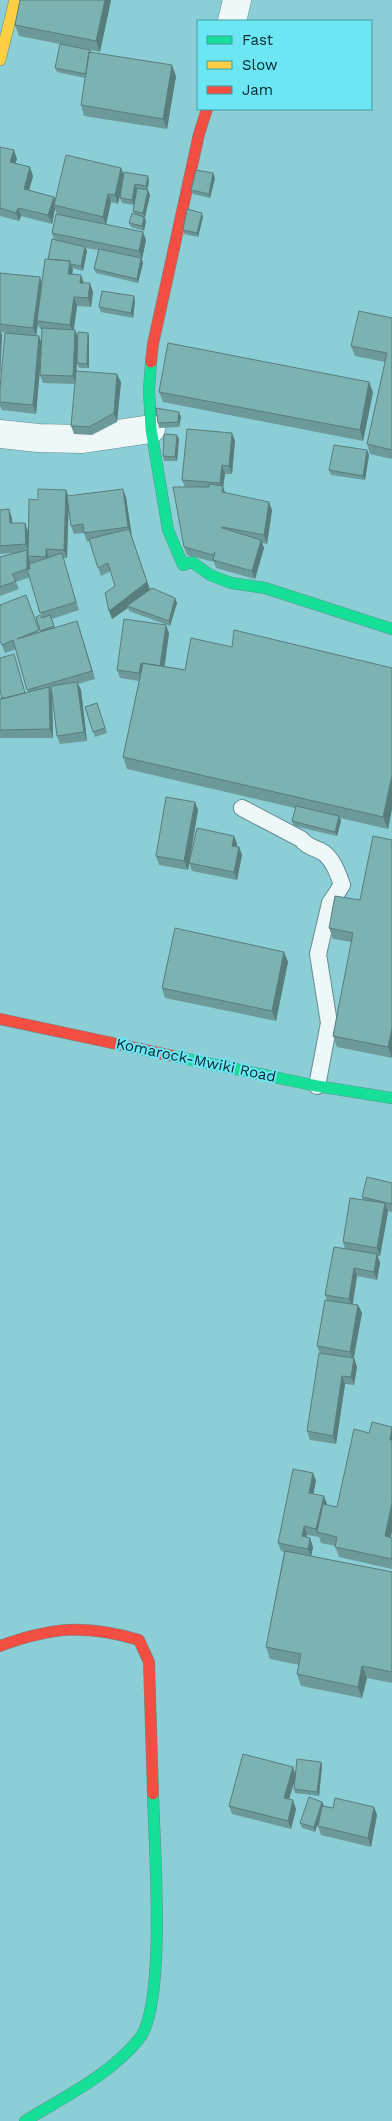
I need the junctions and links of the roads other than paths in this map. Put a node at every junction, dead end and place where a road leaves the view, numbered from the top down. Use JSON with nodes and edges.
{"nodes":[{"id":1,"x":15,"y":0,"type":"edge"},
{"id":2,"x":237,"y":0,"type":"edge"},
{"id":3,"x":232,"y":20,"type":"edge"},
{"id":4,"x":0,"y":60,"type":"edge"},
{"id":5,"x":207,"y":110,"type":"edge"},
{"id":6,"x":151,"y":429,"type":"junction"},
{"id":7,"x":0,"y":434,"type":"edge"},
{"id":8,"x":392,"y":629,"type":"edge"},
{"id":9,"x":242,"y":808,"type":"dead end"},
{"id":10,"x":0,"y":1019,"type":"edge"},
{"id":11,"x":316,"y":1086,"type":"junction"},
{"id":12,"x":392,"y":1098,"type":"edge"},
{"id":13,"x":0,"y":1646,"type":"edge"},
{"id":14,"x":25,"y":2121,"type":"edge"}],
"edges":[{"from":1,"to":4,"type":"street"},
{"from":2,"to":3,"type":"street"},
{"from":5,"to":6,"type":"street"},
{"from":6,"to":7,"type":"street"},
{"from":6,"to":8,"type":"street"},
{"from":9,"to":11,"type":"lane"},
{"from":10,"to":11,"type":"street","name":"Komarock-Mwiki Road"},
{"from":11,"to":12,"type":"street","name":"Komarock-Mwiki Road"},
{"from":13,"to":14,"type":"street"}]}
